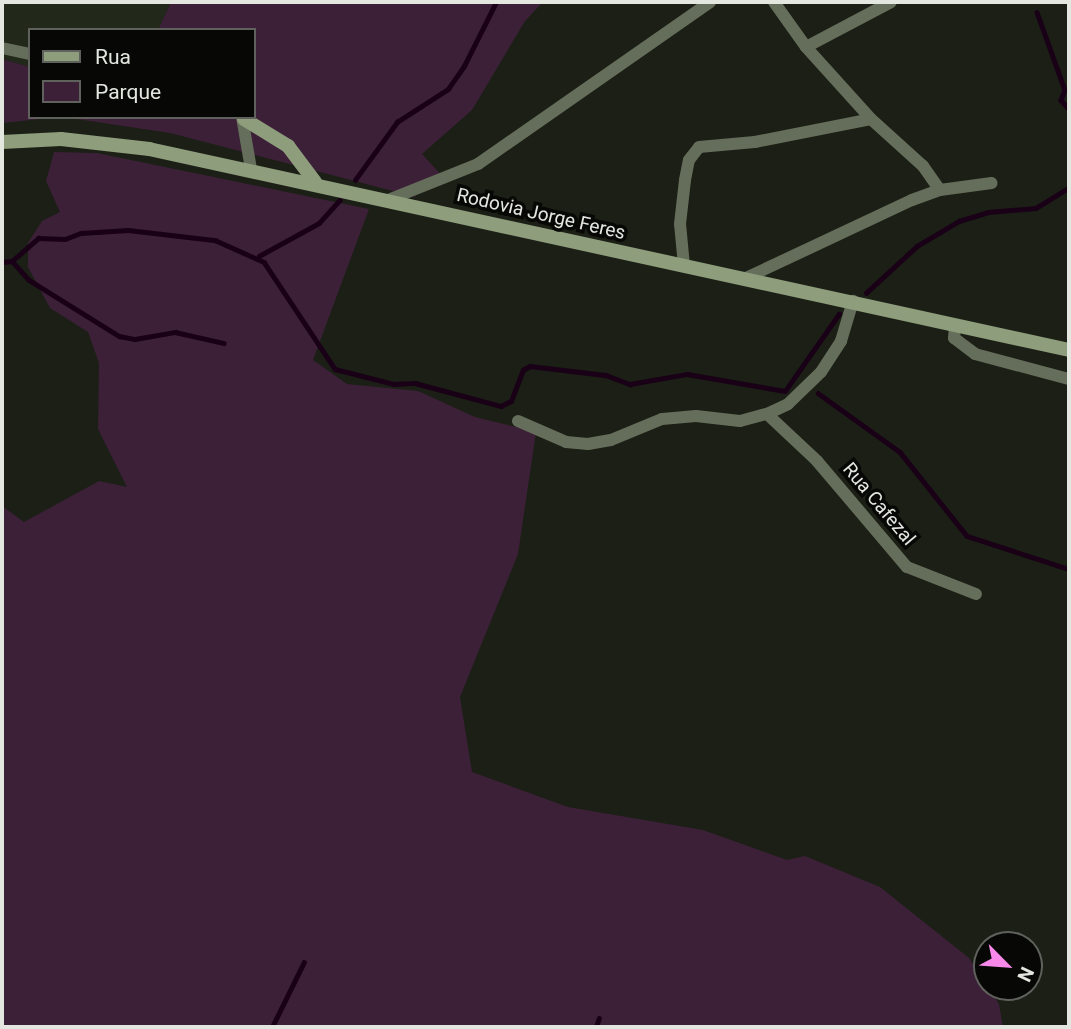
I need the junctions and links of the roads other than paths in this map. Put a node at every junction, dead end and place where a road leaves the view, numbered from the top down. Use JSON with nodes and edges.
{"nodes":[{"id":1,"x":710,"y":2,"type":"edge"},
{"id":2,"x":774,"y":2,"type":"edge"},
{"id":3,"x":891,"y":2,"type":"edge"},
{"id":4,"x":806,"y":47,"type":"junction"},
{"id":5,"x":2,"y":48,"type":"edge"},
{"id":6,"x":28,"y":54,"type":"edge"},
{"id":7,"x":243,"y":119,"type":"edge"},
{"id":8,"x":245,"y":119,"type":"edge"},
{"id":9,"x":871,"y":119,"type":"junction"},
{"id":10,"x":2,"y":142,"type":"edge"},
{"id":11,"x":251,"y":169,"type":"junction"},
{"id":12,"x":315,"y":183,"type":"junction"},
{"id":13,"x":992,"y":183,"type":"dead end"},
{"id":14,"x":940,"y":190,"type":"junction"},
{"id":15,"x":388,"y":200,"type":"junction"},
{"id":16,"x":684,"y":266,"type":"junction"},
{"id":17,"x":747,"y":278,"type":"junction"},
{"id":18,"x":853,"y":301,"type":"junction"},
{"id":19,"x":955,"y":325,"type":"junction"},
{"id":20,"x":1069,"y":350,"type":"edge"},
{"id":21,"x":1069,"y":379,"type":"edge"},
{"id":22,"x":766,"y":414,"type":"junction"},
{"id":23,"x":517,"y":421,"type":"dead end"},
{"id":24,"x":976,"y":594,"type":"dead end"}],
"edges":[{"from":1,"to":15,"type":"street"},
{"from":2,"to":4,"type":"street"},
{"from":3,"to":4,"type":"street"},
{"from":4,"to":9,"type":"street"},
{"from":5,"to":6,"type":"street"},
{"from":7,"to":11,"type":"street"},
{"from":8,"to":12,"type":"main road"},
{"from":9,"to":14,"type":"street"},
{"from":9,"to":16,"type":"street"},
{"from":10,"to":11,"type":"main road","name":"Rodovia Jorge Feres"},
{"from":11,"to":12,"type":"main road","name":"Rodovia Jorge Feres"},
{"from":12,"to":15,"type":"main road","name":"Rodovia Jorge Feres"},
{"from":13,"to":14,"type":"street"},
{"from":14,"to":17,"type":"street"},
{"from":15,"to":16,"type":"main road","name":"Rodovia Jorge Feres"},
{"from":16,"to":17,"type":"main road","name":"Rodovia Jorge Feres"},
{"from":17,"to":18,"type":"main road","name":"Rodovia Jorge Feres"},
{"from":18,"to":19,"type":"main road","name":"Rodovia Jorge Feres"},
{"from":18,"to":22,"type":"street"},
{"from":19,"to":20,"type":"main road","name":"Rodovia Jorge Feres"},
{"from":19,"to":21,"type":"street"},
{"from":22,"to":23,"type":"street"},
{"from":22,"to":24,"type":"street","name":"Rua Cafezal"}]}
